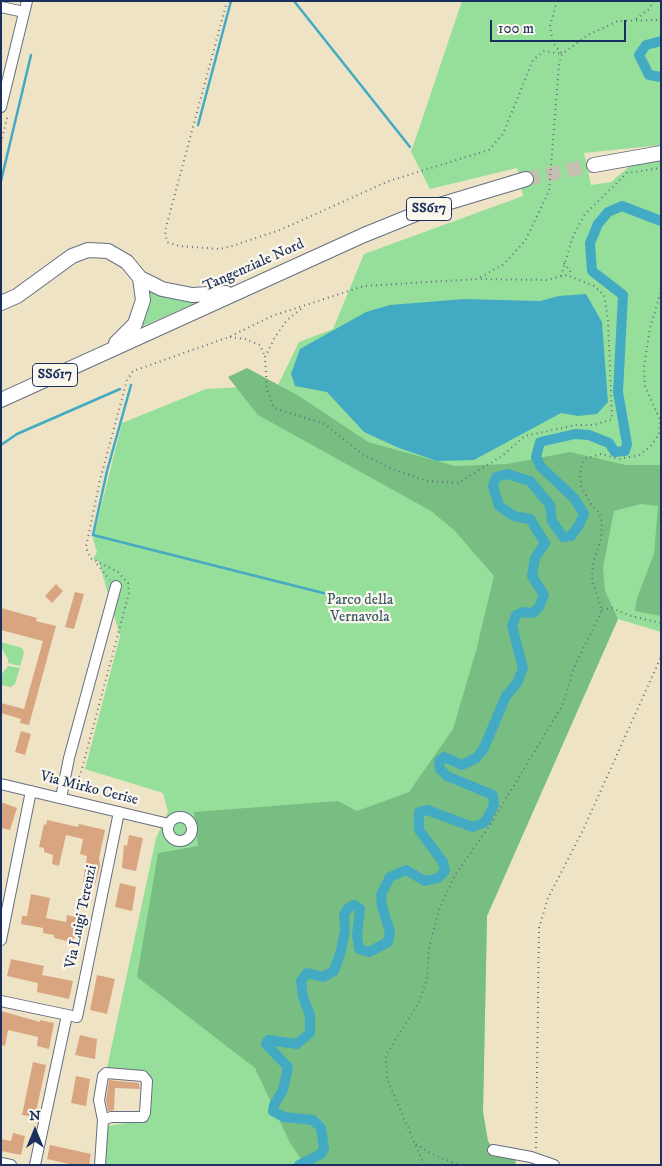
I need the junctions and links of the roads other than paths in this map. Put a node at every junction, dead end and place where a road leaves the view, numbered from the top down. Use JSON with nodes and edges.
{"nodes":[{"id":1,"x":27,"y":1,"type":"edge"},
{"id":2,"x":1,"y":7,"type":"edge"},
{"id":3,"x":24,"y":12,"type":"junction"},
{"id":4,"x":1,"y":107,"type":"edge"},
{"id":5,"x":661,"y":154,"type":"edge"},
{"id":6,"x":594,"y":165,"type":"tunnel mouth"},
{"id":7,"x":526,"y":179,"type":"tunnel mouth"},
{"id":8,"x":140,"y":278,"type":"junction"},
{"id":9,"x":234,"y":293,"type":"junction"},
{"id":10,"x":3,"y":302,"type":"edge"},
{"id":11,"x":109,"y":350,"type":"junction"},
{"id":12,"x":1,"y":400,"type":"edge"},
{"id":13,"x":116,"y":586,"type":"road end"},
{"id":14,"x":1,"y":784,"type":"edge"},
{"id":15,"x":31,"y":790,"type":"junction"},
{"id":16,"x":61,"y":798,"type":"junction"},
{"id":17,"x":119,"y":812,"type":"junction"},
{"id":18,"x":169,"y":824,"type":"dead end"},
{"id":19,"x":1,"y":940,"type":"edge"},
{"id":20,"x":1,"y":1001,"type":"edge"},
{"id":21,"x":67,"y":1015,"type":"junction"},
{"id":22,"x":102,"y":1120,"type":"junction"},
{"id":23,"x":493,"y":1150,"type":"dead end"},
{"id":24,"x":1,"y":1163,"type":"edge"},
{"id":25,"x":11,"y":1165,"type":"edge"},
{"id":26,"x":36,"y":1165,"type":"edge"},
{"id":27,"x":100,"y":1165,"type":"edge"},
{"id":28,"x":554,"y":1165,"type":"edge"}],
"edges":[{"from":1,"to":3,"type":"street"},
{"from":2,"to":3,"type":"street"},
{"from":3,"to":4,"type":"street"},
{"from":5,"to":6,"type":"highway"},
{"from":7,"to":9,"type":"highway","name":"Tangenziale Nord","number":"SS617"},
{"from":8,"to":9,"type":"highway"},
{"from":8,"to":10,"type":"highway"},
{"from":8,"to":11,"type":"highway"},
{"from":9,"to":11,"type":"highway","name":"Tangenziale Nord","number":"SS617"},
{"from":11,"to":12,"type":"highway","name":"Tangenziale Nord","number":"SS617"},
{"from":13,"to":16,"type":"street"},
{"from":14,"to":15,"type":"street","name":"Via Mirko Cerise"},
{"from":15,"to":16,"type":"street","name":"Via Mirko Cerise"},
{"from":15,"to":19,"type":"street"},
{"from":16,"to":17,"type":"street","name":"Via Mirko Cerise"},
{"from":17,"to":18,"type":"street","name":"Via Mirko Cerise"},
{"from":17,"to":21,"type":"street","name":"Via Luigi Terenzi"},
{"from":20,"to":21,"type":"street"},
{"from":21,"to":26,"type":"street"},
{"from":22,"to":22,"type":"street"},
{"from":22,"to":27,"type":"street"},
{"from":23,"to":28,"type":"street"},
{"from":24,"to":25,"type":"street"}]}
